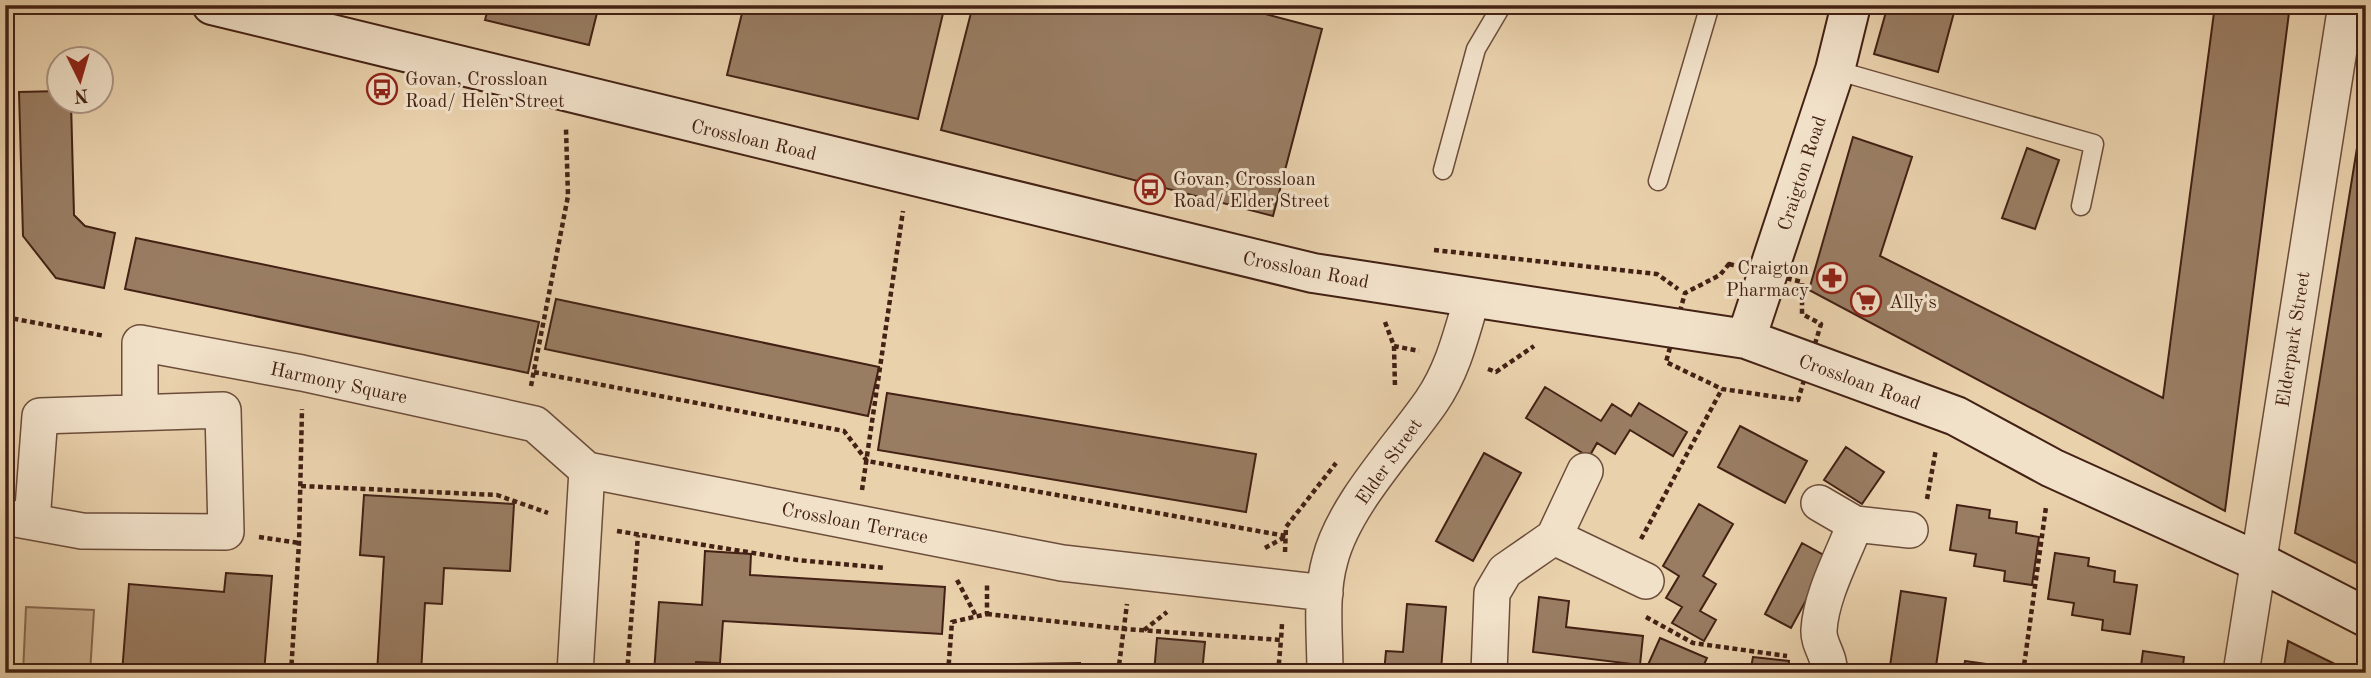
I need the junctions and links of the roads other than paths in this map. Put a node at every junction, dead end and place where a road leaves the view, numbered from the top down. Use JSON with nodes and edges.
{"nodes":[{"id":1,"x":212,"y":5,"type":"edge"},
{"id":2,"x":1502,"y":5,"type":"edge"},
{"id":3,"x":1710,"y":5,"type":"edge"},
{"id":4,"x":1851,"y":5,"type":"edge"},
{"id":5,"x":2346,"y":5,"type":"edge"},
{"id":6,"x":1835,"y":71,"type":"junction"},
{"id":7,"x":1443,"y":170,"type":"dead end"},
{"id":8,"x":1658,"y":181,"type":"dead end"},
{"id":9,"x":2081,"y":206,"type":"dead end"},
{"id":10,"x":1472,"y":298,"type":"junction"},
{"id":11,"x":1746,"y":340,"type":"junction"},
{"id":12,"x":141,"y":410,"type":"junction"},
{"id":13,"x":587,"y":470,"type":"junction"},
{"id":14,"x":1585,"y":471,"type":"dead end"},
{"id":15,"x":1819,"y":503,"type":"dead end"},
{"id":16,"x":19,"y":519,"type":"edge"},
{"id":17,"x":1855,"y":524,"type":"junction"},
{"id":18,"x":1910,"y":530,"type":"road end"},
{"id":19,"x":1554,"y":537,"type":"junction"},
{"id":20,"x":2257,"y":561,"type":"junction"},
{"id":21,"x":1635,"y":575,"type":"road end"},
{"id":22,"x":1325,"y":593,"type":"junction"},
{"id":23,"x":2366,"y":617,"type":"edge"},
{"id":24,"x":1830,"y":667,"type":"edge"},
{"id":25,"x":575,"y":673,"type":"edge"},
{"id":26,"x":1325,"y":673,"type":"edge"},
{"id":27,"x":1489,"y":673,"type":"edge"},
{"id":28,"x":2241,"y":673,"type":"edge"}],
"edges":[{"from":1,"to":10,"type":"street","name":"Crossloan Road"},
{"from":2,"to":7,"type":"lane"},
{"from":3,"to":8,"type":"lane"},
{"from":4,"to":6,"type":"street","name":"Craigton Road"},
{"from":5,"to":20,"type":"street","name":"Elderpark Street"},
{"from":6,"to":9,"type":"lane"},
{"from":6,"to":11,"type":"street","name":"Craigton Road"},
{"from":10,"to":11,"type":"street","name":"Crossloan Road"},
{"from":10,"to":22,"type":"street","name":"Elder Street"},
{"from":11,"to":20,"type":"street","name":"Crossloan Road"},
{"from":12,"to":13,"type":"street","name":"Harmony Square"},
{"from":12,"to":16,"type":"street"},
{"from":12,"to":16,"type":"street"},
{"from":13,"to":22,"type":"street","name":"Crossloan Terrace"},
{"from":13,"to":25,"type":"street"},
{"from":14,"to":19,"type":"street"},
{"from":15,"to":17,"type":"street"},
{"from":17,"to":18,"type":"street"},
{"from":17,"to":24,"type":"street"},
{"from":19,"to":21,"type":"street"},
{"from":19,"to":27,"type":"street"},
{"from":20,"to":23,"type":"street","name":"Crossloan Road"},
{"from":20,"to":28,"type":"street","name":"Elderpark Street"},
{"from":22,"to":26,"type":"street","name":"Elder Street"}]}
